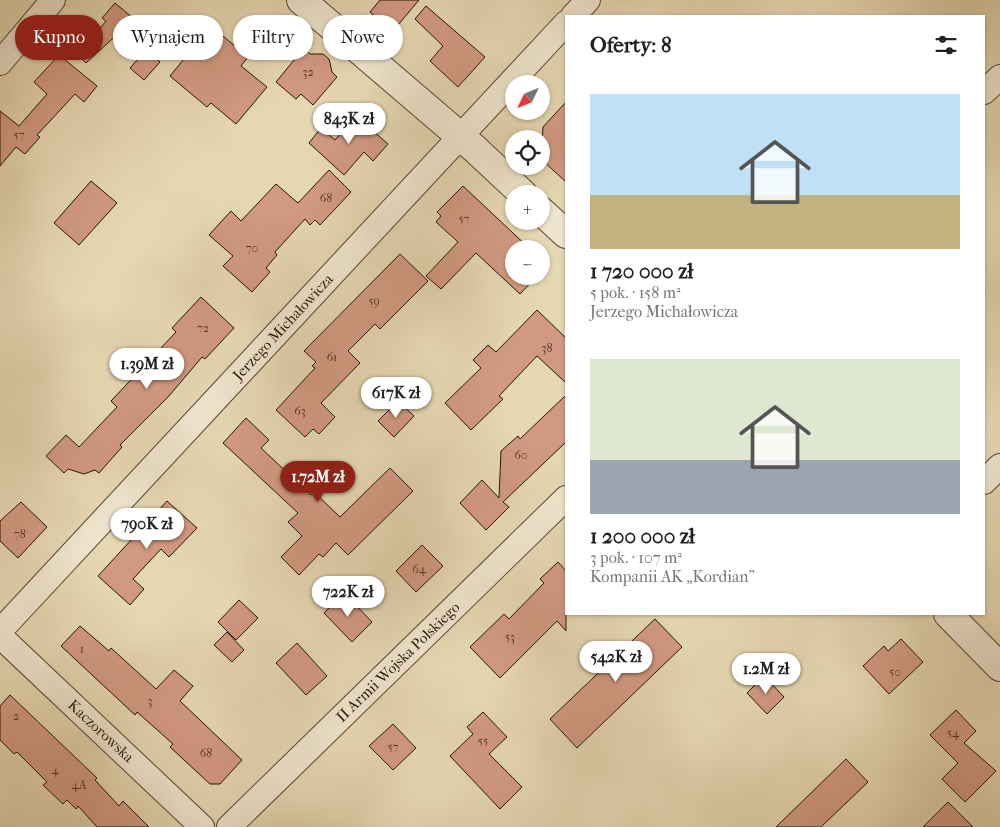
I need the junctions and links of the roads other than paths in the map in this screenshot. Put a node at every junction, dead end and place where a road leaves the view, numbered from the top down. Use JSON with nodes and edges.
{"nodes":[{"id":1,"x":53,"y":0,"type":"edge"},
{"id":2,"x":301,"y":0,"type":"edge"},
{"id":3,"x":588,"y":0,"type":"edge"},
{"id":4,"x":574,"y":15,"type":"edge"},
{"id":5,"x":565,"y":24,"type":"edge"},
{"id":6,"x":0,"y":63,"type":"edge"},
{"id":7,"x":1000,"y":76,"type":"edge"},
{"id":8,"x":985,"y":91,"type":"edge"},
{"id":9,"x":461,"y":137,"type":"junction"},
{"id":10,"x":513,"y":185,"type":"edge"},
{"id":11,"x":550,"y":219,"type":"edge"},
{"id":12,"x":565,"y":233,"type":"edge"},
{"id":13,"x":1000,"y":466,"type":"edge"},
{"id":14,"x":985,"y":481,"type":"edge"},
{"id":15,"x":565,"y":499,"type":"edge"},
{"id":16,"x":949,"y":615,"type":"edge"},
{"id":17,"x":0,"y":631,"type":"edge"},
{"id":18,"x":0,"y":636,"type":"edge"},
{"id":19,"x":1000,"y":667,"type":"edge"},
{"id":20,"x":202,"y":827,"type":"edge"},
{"id":21,"x":229,"y":827,"type":"edge"}],
"edges":[{"from":1,"to":6,"type":"street"},
{"from":2,"to":9,"type":"street"},
{"from":3,"to":4,"type":"street"},
{"from":5,"to":9,"type":"street","name":"Jerzego Michałowicza"},
{"from":7,"to":8,"type":"street"},
{"from":9,"to":10,"type":"street"},
{"from":9,"to":17,"type":"street","name":"Jerzego Michałowicza"},
{"from":11,"to":12,"type":"street"},
{"from":13,"to":14,"type":"street"},
{"from":15,"to":21,"type":"street","name":"II Armii Wojska Polskiego"},
{"from":16,"to":19,"type":"street"},
{"from":18,"to":20,"type":"street","name":"Kaczorowska"}]}
